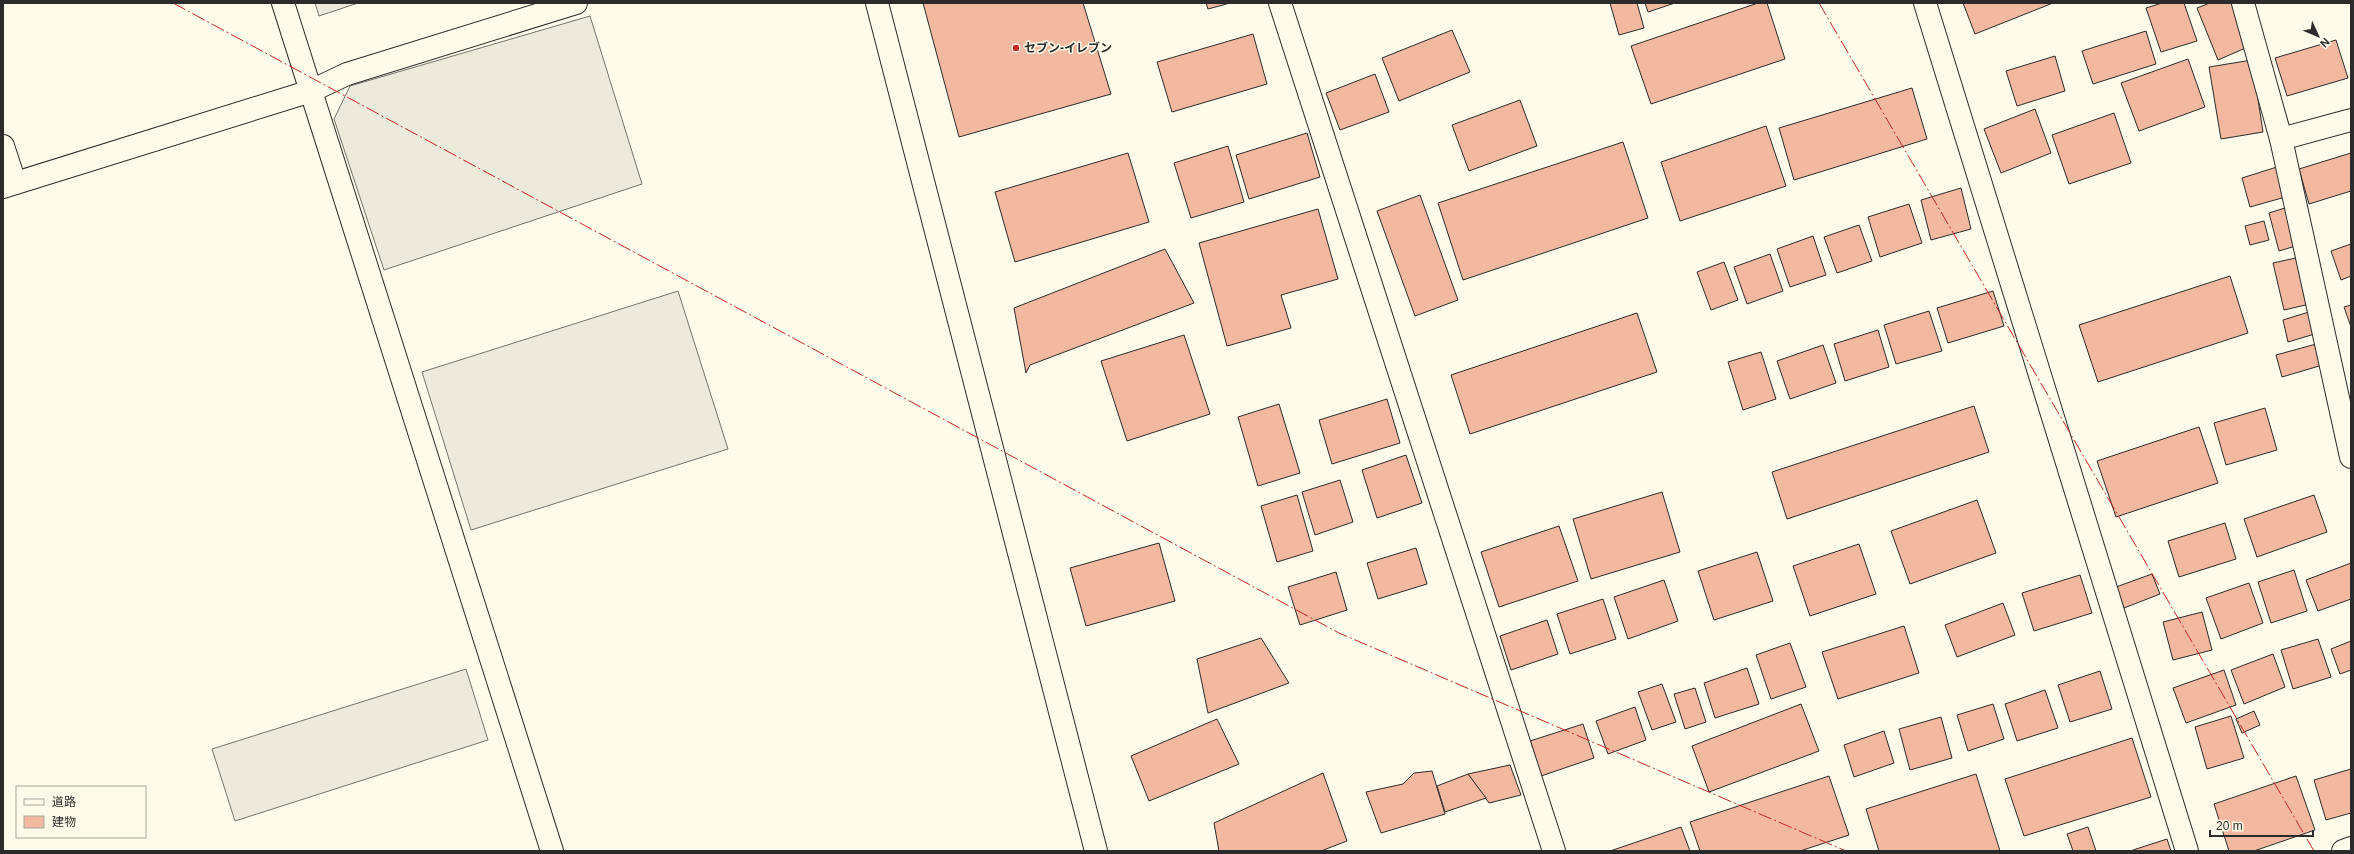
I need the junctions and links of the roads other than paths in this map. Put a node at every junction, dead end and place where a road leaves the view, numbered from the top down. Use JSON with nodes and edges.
{"nodes":[{"id":1,"x":282,"y":3,"type":"edge"},
{"id":2,"x":576,"y":3,"type":"edge"},
{"id":3,"x":877,"y":3,"type":"edge"},
{"id":4,"x":1280,"y":3,"type":"edge"},
{"id":5,"x":1925,"y":3,"type":"edge"},
{"id":6,"x":2243,"y":3,"type":"edge"},
{"id":7,"x":311,"y":91,"type":"junction"},
{"id":8,"x":2351,"y":120,"type":"edge"},
{"id":9,"x":2281,"y":139,"type":"junction"},
{"id":10,"x":3,"y":146,"type":"edge"},
{"id":11,"x":9,"y":185,"type":"edge"},
{"id":12,"x":2351,"y":455,"type":"edge"},
{"id":13,"x":2351,"y":848,"type":"edge"},
{"id":14,"x":552,"y":851,"type":"edge"},
{"id":15,"x":1096,"y":851,"type":"edge"},
{"id":16,"x":1554,"y":851,"type":"edge"},
{"id":17,"x":2187,"y":851,"type":"edge"},
{"id":18,"x":2342,"y":851,"type":"edge"}],
"edges":[{"from":1,"to":7,"type":"street"},
{"from":2,"to":7,"type":"street"},
{"from":3,"to":15,"type":"street"},
{"from":4,"to":16,"type":"street"},
{"from":5,"to":17,"type":"street"},
{"from":6,"to":9,"type":"street"},
{"from":7,"to":11,"type":"street"},
{"from":7,"to":14,"type":"street"},
{"from":8,"to":9,"type":"street"},
{"from":9,"to":12,"type":"street"},
{"from":10,"to":11,"type":"street"},
{"from":13,"to":18,"type":"street"}]}
